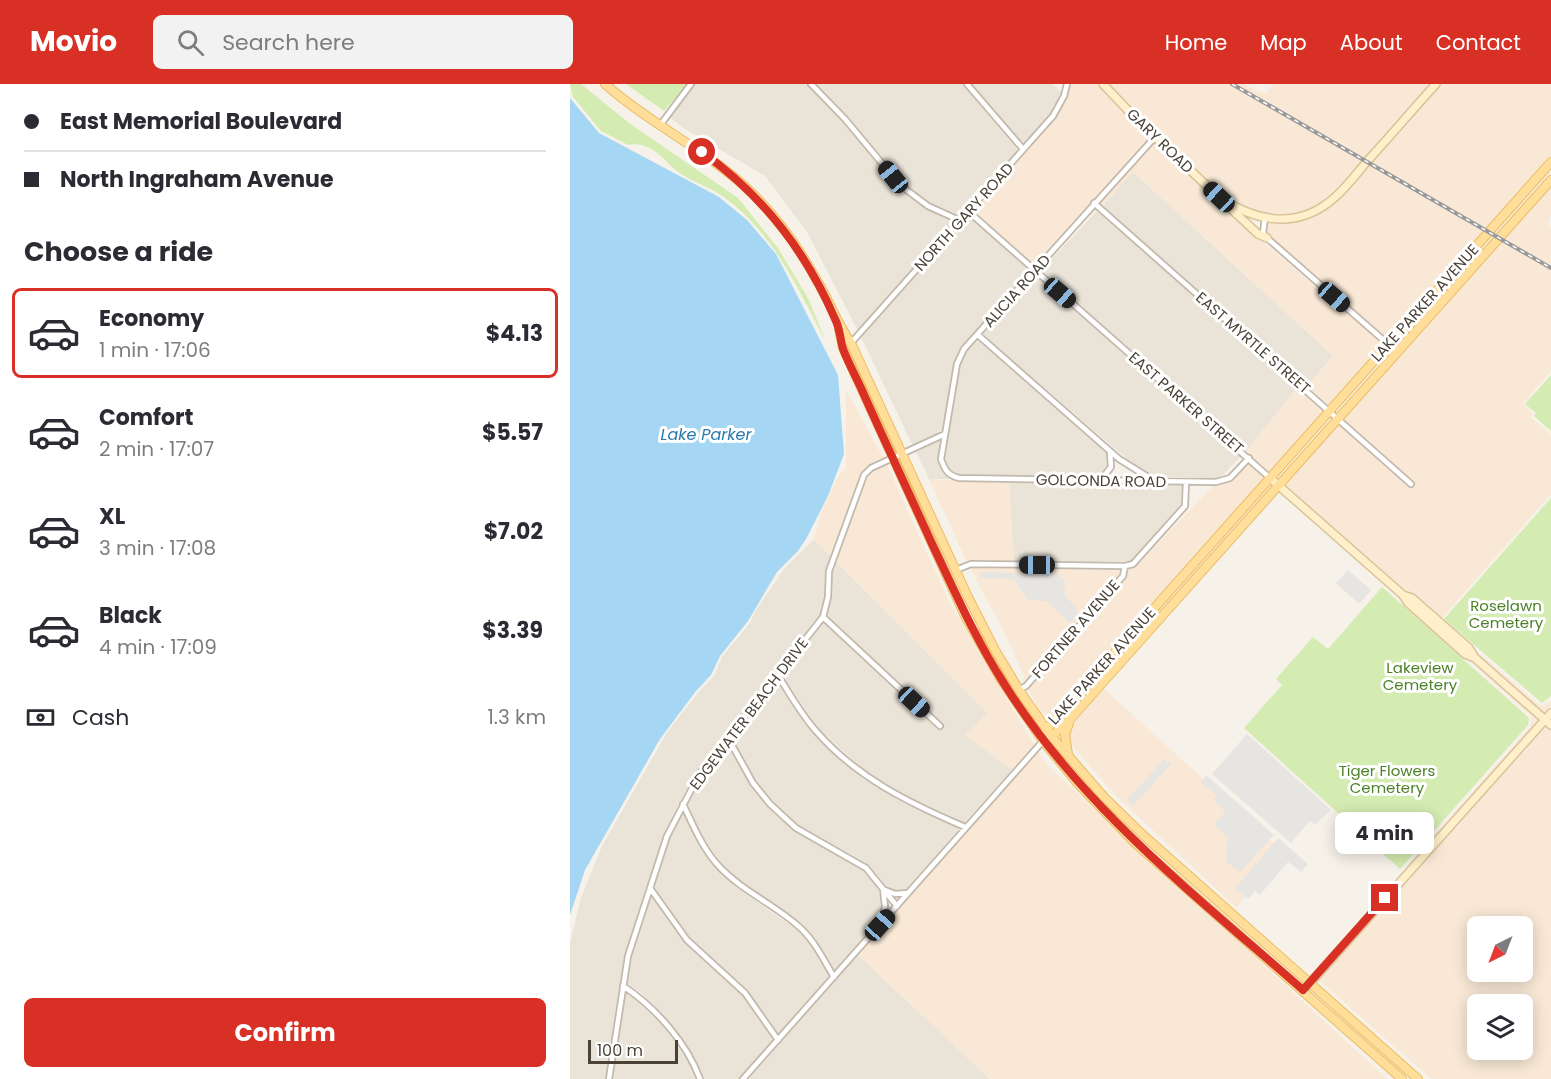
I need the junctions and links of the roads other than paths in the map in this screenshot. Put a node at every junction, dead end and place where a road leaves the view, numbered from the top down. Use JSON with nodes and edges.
{"nodes":[{"id":1,"x":691,"y":84,"type":"edge"},
{"id":2,"x":811,"y":84,"type":"edge"},
{"id":3,"x":967,"y":84,"type":"edge"},
{"id":4,"x":1067,"y":84,"type":"edge"},
{"id":5,"x":1102,"y":84,"type":"edge"},
{"id":6,"x":1436,"y":84,"type":"edge"},
{"id":7,"x":609,"y":85,"type":"edge"},
{"id":8,"x":661,"y":124,"type":"junction"},
{"id":9,"x":1155,"y":137,"type":"junction"},
{"id":10,"x":1023,"y":149,"type":"junction"},
{"id":11,"x":1551,"y":162,"type":"edge"},
{"id":12,"x":1551,"y":180,"type":"edge"},
{"id":13,"x":1219,"y":197,"type":"junction"},
{"id":14,"x":1094,"y":203,"type":"junction"},
{"id":15,"x":969,"y":212,"type":"junction"},
{"id":16,"x":1265,"y":218,"type":"junction"},
{"id":17,"x":961,"y":221,"type":"junction"},
{"id":18,"x":1267,"y":238,"type":"junction"},
{"id":19,"x":1035,"y":270,"type":"junction"},
{"id":20,"x":838,"y":326,"type":"junction"},
{"id":21,"x":978,"y":335,"type":"junction"},
{"id":22,"x":851,"y":344,"type":"junction"},
{"id":23,"x":1388,"y":345,"type":"junction"},
{"id":24,"x":1397,"y":352,"type":"junction"},
{"id":25,"x":1330,"y":410,"type":"junction"},
{"id":26,"x":1339,"y":418,"type":"junction"},
{"id":27,"x":945,"y":434,"type":"junction"},
{"id":28,"x":1110,"y":451,"type":"junction"},
{"id":29,"x":902,"y":455,"type":"junction"},
{"id":30,"x":1249,"y":458,"type":"junction"},
{"id":31,"x":893,"y":459,"type":"junction"},
{"id":32,"x":946,"y":472,"type":"joint"},
{"id":33,"x":1270,"y":478,"type":"junction"},
{"id":34,"x":1100,"y":481,"type":"junction"},
{"id":35,"x":1156,"y":482,"type":"junction"},
{"id":36,"x":1186,"y":482,"type":"junction"},
{"id":37,"x":1411,"y":484,"type":"dead end"},
{"id":38,"x":1278,"y":486,"type":"junction"},
{"id":39,"x":1125,"y":567,"type":"junction"},
{"id":40,"x":956,"y":570,"type":"junction"},
{"id":41,"x":823,"y":618,"type":"junction"},
{"id":42,"x":777,"y":674,"type":"junction"},
{"id":43,"x":1019,"y":690,"type":"junction"},
{"id":44,"x":1551,"y":712,"type":"edge"},
{"id":45,"x":1072,"y":717,"type":"junction"},
{"id":46,"x":1548,"y":722,"type":"edge"},
{"id":47,"x":940,"y":726,"type":"dead end"},
{"id":48,"x":1046,"y":728,"type":"junction"},
{"id":49,"x":1052,"y":737,"type":"junction"},
{"id":50,"x":728,"y":738,"type":"junction"},
{"id":51,"x":1043,"y":741,"type":"junction"},
{"id":52,"x":1070,"y":758,"type":"junction"},
{"id":53,"x":683,"y":804,"type":"junction"},
{"id":54,"x":965,"y":827,"type":"junction"},
{"id":55,"x":1173,"y":876,"type":"junction"},
{"id":56,"x":1198,"y":884,"type":"junction"},
{"id":57,"x":650,"y":888,"type":"junction"},
{"id":58,"x":883,"y":889,"type":"junction"},
{"id":59,"x":908,"y":893,"type":"junction"},
{"id":60,"x":897,"y":906,"type":"junction"},
{"id":61,"x":880,"y":925,"type":"junction"},
{"id":62,"x":834,"y":977,"type":"junction"},
{"id":63,"x":1310,"y":983,"type":"junction"},
{"id":64,"x":623,"y":986,"type":"junction"},
{"id":65,"x":1303,"y":990,"type":"junction"},
{"id":66,"x":778,"y":1040,"type":"junction"},
{"id":67,"x":1401,"y":1077,"type":"edge"},
{"id":68,"x":744,"y":1078,"type":"edge"},
{"id":69,"x":609,"y":1079,"type":"edge"},
{"id":70,"x":700,"y":1079,"type":"edge"},
{"id":71,"x":1418,"y":1079,"type":"edge"}],
"edges":[{"from":1,"to":8,"type":"street"},
{"from":2,"to":17,"type":"street"},
{"from":3,"to":10,"type":"street"},
{"from":4,"to":10,"type":"street","name":"NORTH GARY ROAD"},
{"from":5,"to":9,"type":"street","name":"GARY ROAD"},
{"from":6,"to":16,"type":"street"},
{"from":7,"to":8,"type":"main road"},
{"from":8,"to":20,"type":"main road"},
{"from":9,"to":13,"type":"street","name":"GARY ROAD"},
{"from":9,"to":14,"type":"street","name":"ALICIA ROAD"},
{"from":10,"to":15,"type":"street","name":"NORTH GARY ROAD"},
{"from":11,"to":23,"type":"main road","name":"LAKE PARKER AVENUE"},
{"from":12,"to":24,"type":"main road","name":"LAKE PARKER AVENUE"},
{"from":13,"to":16,"type":"street"},
{"from":13,"to":18,"type":"street"},
{"from":14,"to":19,"type":"street","name":"ALICIA ROAD"},
{"from":14,"to":25,"type":"street","name":"EAST MYRTLE STREET"},
{"from":15,"to":17,"type":"street","name":"NORTH GARY ROAD"},
{"from":15,"to":19,"type":"street","name":"EAST PARKER STREET"},
{"from":16,"to":18,"type":"street"},
{"from":17,"to":22,"type":"street","name":"NORTH GARY ROAD"},
{"from":18,"to":23,"type":"street"},
{"from":19,"to":21,"type":"street","name":"ALICIA ROAD"},
{"from":19,"to":30,"type":"street","name":"EAST PARKER STREET"},
{"from":20,"to":22,"type":"main road"},
{"from":20,"to":31,"type":"main road"},
{"from":21,"to":27,"type":"street","name":"ALICIA ROAD"},
{"from":21,"to":28,"type":"street"},
{"from":22,"to":29,"type":"main road"},
{"from":23,"to":24,"type":"street"},
{"from":23,"to":25,"type":"main road","name":"LAKE PARKER AVENUE"},
{"from":24,"to":26,"type":"main road","name":"LAKE PARKER AVENUE"},
{"from":25,"to":26,"type":"street","name":"EAST MYRTLE STREET"},
{"from":25,"to":33,"type":"main road","name":"LAKE PARKER AVENUE"},
{"from":26,"to":37,"type":"street","name":"EAST MYRTLE STREET"},
{"from":26,"to":38,"type":"main road","name":"LAKE PARKER AVENUE"},
{"from":27,"to":29,"type":"street","name":"EDGEWATER BEACH DRIVE"},
{"from":27,"to":32,"type":"street","name":"ALICIA ROAD"},
{"from":28,"to":34,"type":"street"},
{"from":28,"to":35,"type":"street"},
{"from":29,"to":31,"type":"street","name":"EDGEWATER BEACH DRIVE"},
{"from":29,"to":40,"type":"main road"},
{"from":30,"to":33,"type":"street","name":"EAST PARKER STREET"},
{"from":30,"to":36,"type":"street","name":"GOLCONDA ROAD"},
{"from":31,"to":41,"type":"street","name":"EDGEWATER BEACH DRIVE"},
{"from":31,"to":51,"type":"main road"},
{"from":32,"to":34,"type":"street","name":"GOLCONDA ROAD"},
{"from":33,"to":38,"type":"street","name":"EAST PARKER STREET"},
{"from":33,"to":48,"type":"main road","name":"LAKE PARKER AVENUE"},
{"from":34,"to":35,"type":"street","name":"GOLCONDA ROAD"},
{"from":35,"to":36,"type":"street","name":"GOLCONDA ROAD"},
{"from":36,"to":39,"type":"street","name":"FORTNER AVENUE"},
{"from":38,"to":45,"type":"main road","name":"LAKE PARKER AVENUE"},
{"from":38,"to":46,"type":"street","name":"EAST PARKER STREET"},
{"from":39,"to":40,"type":"street"},
{"from":39,"to":43,"type":"street","name":"FORTNER AVENUE"},
{"from":40,"to":43,"type":"main road"},
{"from":41,"to":42,"type":"street","name":"EDGEWATER BEACH DRIVE"},
{"from":41,"to":47,"type":"street"},
{"from":42,"to":50,"type":"street","name":"EDGEWATER BEACH DRIVE"},
{"from":42,"to":54,"type":"street"},
{"from":43,"to":48,"type":"main road"},
{"from":44,"to":46,"type":"street"},
{"from":45,"to":49,"type":"main road","name":"LAKE PARKER AVENUE"},
{"from":45,"to":52,"type":"main road"},
{"from":46,"to":63,"type":"street"},
{"from":48,"to":49,"type":"main road"},
{"from":48,"to":51,"type":"main road","name":"LAKE PARKER AVENUE"},
{"from":49,"to":51,"type":"main road","name":"LAKE PARKER AVENUE"},
{"from":49,"to":52,"type":"main road"},
{"from":50,"to":53,"type":"street","name":"EDGEWATER BEACH DRIVE"},
{"from":50,"to":58,"type":"street"},
{"from":51,"to":54,"type":"street"},
{"from":51,"to":55,"type":"main road"},
{"from":52,"to":56,"type":"main road"},
{"from":53,"to":57,"type":"street","name":"EDGEWATER BEACH DRIVE"},
{"from":53,"to":62,"type":"street"},
{"from":54,"to":59,"type":"street"},
{"from":55,"to":56,"type":"main road"},
{"from":55,"to":65,"type":"main road"},
{"from":56,"to":63,"type":"main road"},
{"from":57,"to":64,"type":"street","name":"EDGEWATER BEACH DRIVE"},
{"from":57,"to":66,"type":"street"},
{"from":58,"to":59,"type":"street"},
{"from":58,"to":60,"type":"street"},
{"from":58,"to":61,"type":"street"},
{"from":59,"to":60,"type":"street"},
{"from":60,"to":61,"type":"street"},
{"from":61,"to":62,"type":"street"},
{"from":62,"to":66,"type":"street"},
{"from":63,"to":65,"type":"street"},
{"from":63,"to":71,"type":"main road"},
{"from":64,"to":69,"type":"street","name":"EDGEWATER BEACH DRIVE"},
{"from":64,"to":70,"type":"street"},
{"from":65,"to":67,"type":"main road"},
{"from":66,"to":68,"type":"street"}]}
